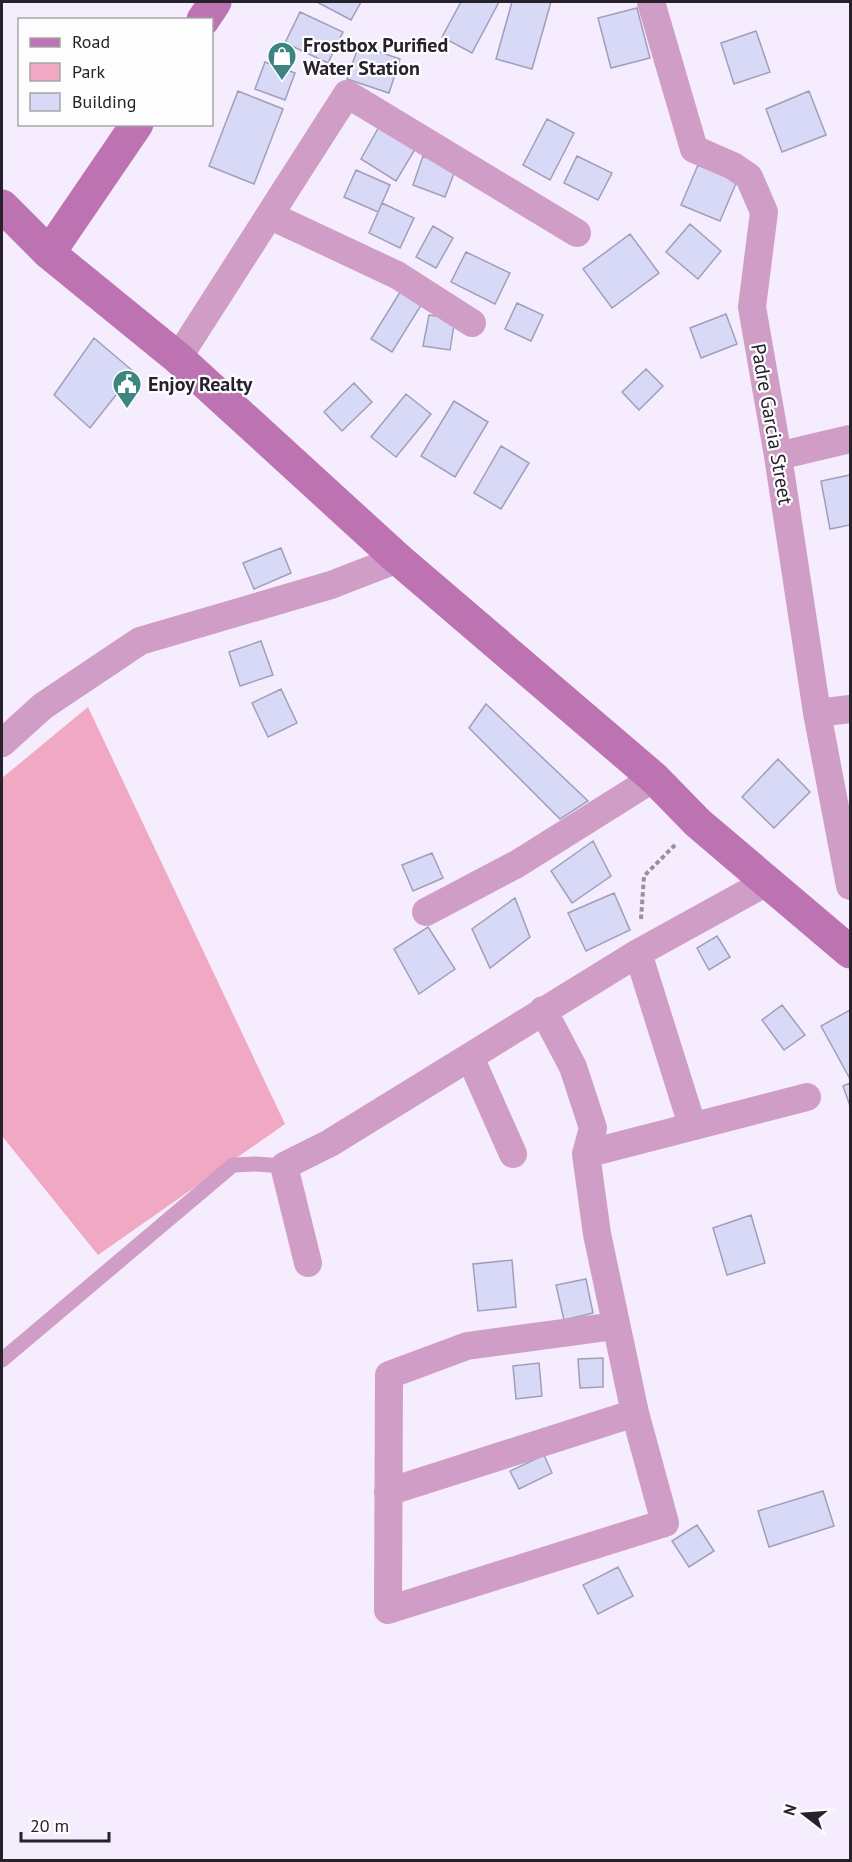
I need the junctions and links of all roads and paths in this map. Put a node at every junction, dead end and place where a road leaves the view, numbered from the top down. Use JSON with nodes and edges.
{"nodes":[{"id":1,"x":215,"y":2,"type":"edge"},
{"id":2,"x":651,"y":2,"type":"edge"},
{"id":3,"x":204,"y":18,"type":"edge"},
{"id":4,"x":135,"y":126,"type":"edge"},
{"id":5,"x":2,"y":206,"type":"edge"},
{"id":6,"x":271,"y":216,"type":"junction"},
{"id":7,"x":577,"y":232,"type":"dead end"},
{"id":8,"x":49,"y":253,"type":"junction"},
{"id":9,"x":472,"y":323,"type":"dead end"},
{"id":10,"x":178,"y":358,"type":"junction"},
{"id":11,"x":850,"y":439,"type":"edge"},
{"id":12,"x":778,"y":456,"type":"junction"},
{"id":13,"x":398,"y":559,"type":"junction"},
{"id":14,"x":850,"y":709,"type":"edge"},
{"id":15,"x":817,"y":713,"type":"junction"},
{"id":16,"x":2,"y":743,"type":"edge"},
{"id":17,"x":654,"y":778,"type":"junction"},
{"id":18,"x":698,"y":824,"type":"junction"},
{"id":19,"x":765,"y":883,"type":"junction"},
{"id":20,"x":850,"y":886,"type":"edge"},
{"id":21,"x":426,"y":912,"type":"dead end"},
{"id":22,"x":850,"y":952,"type":"edge"},
{"id":23,"x":638,"y":953,"type":"junction"},
{"id":24,"x":543,"y":1010,"type":"junction"},
{"id":25,"x":470,"y":1058,"type":"junction"},
{"id":26,"x":807,"y":1097,"type":"dead end"},
{"id":27,"x":692,"y":1125,"type":"junction"},
{"id":28,"x":513,"y":1154,"type":"dead end"},
{"id":29,"x":586,"y":1154,"type":"junction"},
{"id":30,"x":284,"y":1166,"type":"junction"},
{"id":31,"x":308,"y":1263,"type":"dead end"},
{"id":32,"x":615,"y":1326,"type":"junction"},
{"id":33,"x":2,"y":1360,"type":"edge"},
{"id":34,"x":635,"y":1413,"type":"junction"},
{"id":35,"x":388,"y":1492,"type":"junction"}],
"edges":[{"from":1,"to":3,"type":"main road"},
{"from":2,"to":12,"type":"street","name":"Padre Garcia Street"},
{"from":4,"to":8,"type":"main road"},
{"from":5,"to":8,"type":"main road"},
{"from":6,"to":7,"type":"street"},
{"from":6,"to":9,"type":"street"},
{"from":6,"to":10,"type":"street"},
{"from":8,"to":10,"type":"main road"},
{"from":10,"to":13,"type":"main road"},
{"from":11,"to":12,"type":"street"},
{"from":12,"to":15,"type":"street","name":"Padre Garcia Street"},
{"from":13,"to":16,"type":"street"},
{"from":13,"to":17,"type":"main road"},
{"from":14,"to":15,"type":"street"},
{"from":15,"to":20,"type":"street","name":"Padre Garcia Street"},
{"from":17,"to":18,"type":"main road"},
{"from":17,"to":21,"type":"street"},
{"from":18,"to":19,"type":"main road"},
{"from":18,"to":23,"type":"path"},
{"from":19,"to":22,"type":"main road"},
{"from":19,"to":23,"type":"street"},
{"from":23,"to":24,"type":"street"},
{"from":23,"to":27,"type":"street"},
{"from":24,"to":25,"type":"street"},
{"from":24,"to":29,"type":"street"},
{"from":25,"to":28,"type":"street"},
{"from":25,"to":30,"type":"street"},
{"from":26,"to":27,"type":"street"},
{"from":27,"to":29,"type":"street"},
{"from":29,"to":32,"type":"street"},
{"from":30,"to":31,"type":"street"},
{"from":30,"to":33,"type":"lane"},
{"from":32,"to":34,"type":"street"},
{"from":32,"to":35,"type":"street"},
{"from":34,"to":35,"type":"street"},
{"from":34,"to":35,"type":"street"}]}
